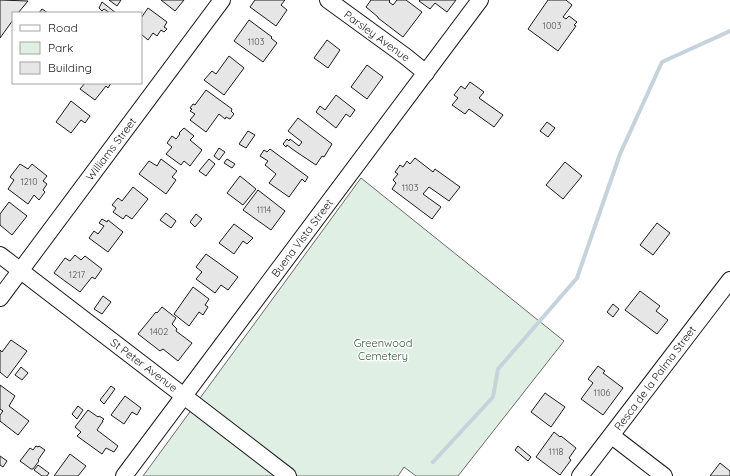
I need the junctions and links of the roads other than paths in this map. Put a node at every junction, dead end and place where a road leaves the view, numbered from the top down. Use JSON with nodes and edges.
{"nodes":[{"id":1,"x":222,"y":0,"type":"edge"},
{"id":2,"x":328,"y":0,"type":"edge"},
{"id":3,"x":480,"y":0,"type":"edge"},
{"id":4,"x":426,"y":73,"type":"junction"},
{"id":5,"x":0,"y":255,"type":"edge"},
{"id":6,"x":20,"y":271,"type":"junction"},
{"id":7,"x":730,"y":280,"type":"edge"},
{"id":8,"x":0,"y":298,"type":"edge"},
{"id":9,"x":184,"y":396,"type":"junction"},
{"id":10,"x":612,"y":436,"type":"junction"},
{"id":11,"x":124,"y":476,"type":"edge"},
{"id":12,"x":288,"y":476,"type":"edge"},
{"id":13,"x":580,"y":476,"type":"edge"},
{"id":14,"x":664,"y":476,"type":"edge"}],
"edges":[{"from":1,"to":6,"type":"street","name":"Williams Street"},
{"from":2,"to":4,"type":"street","name":"Parsley Avenue"},
{"from":3,"to":4,"type":"street","name":"Buena Vista Street"},
{"from":4,"to":9,"type":"street","name":"Buena Vista Street"},
{"from":5,"to":6,"type":"street","name":"St Peter Avenue"},
{"from":6,"to":8,"type":"street","name":"Williams Street"},
{"from":6,"to":9,"type":"street","name":"St Peter Avenue"},
{"from":7,"to":10,"type":"street","name":"Resca de la Palma Street"},
{"from":9,"to":11,"type":"street","name":"Buena Vista Street"},
{"from":9,"to":12,"type":"street","name":"St Peter Avenue"},
{"from":10,"to":13,"type":"street","name":"Resca de la Palma Street"},
{"from":10,"to":14,"type":"street"}]}
